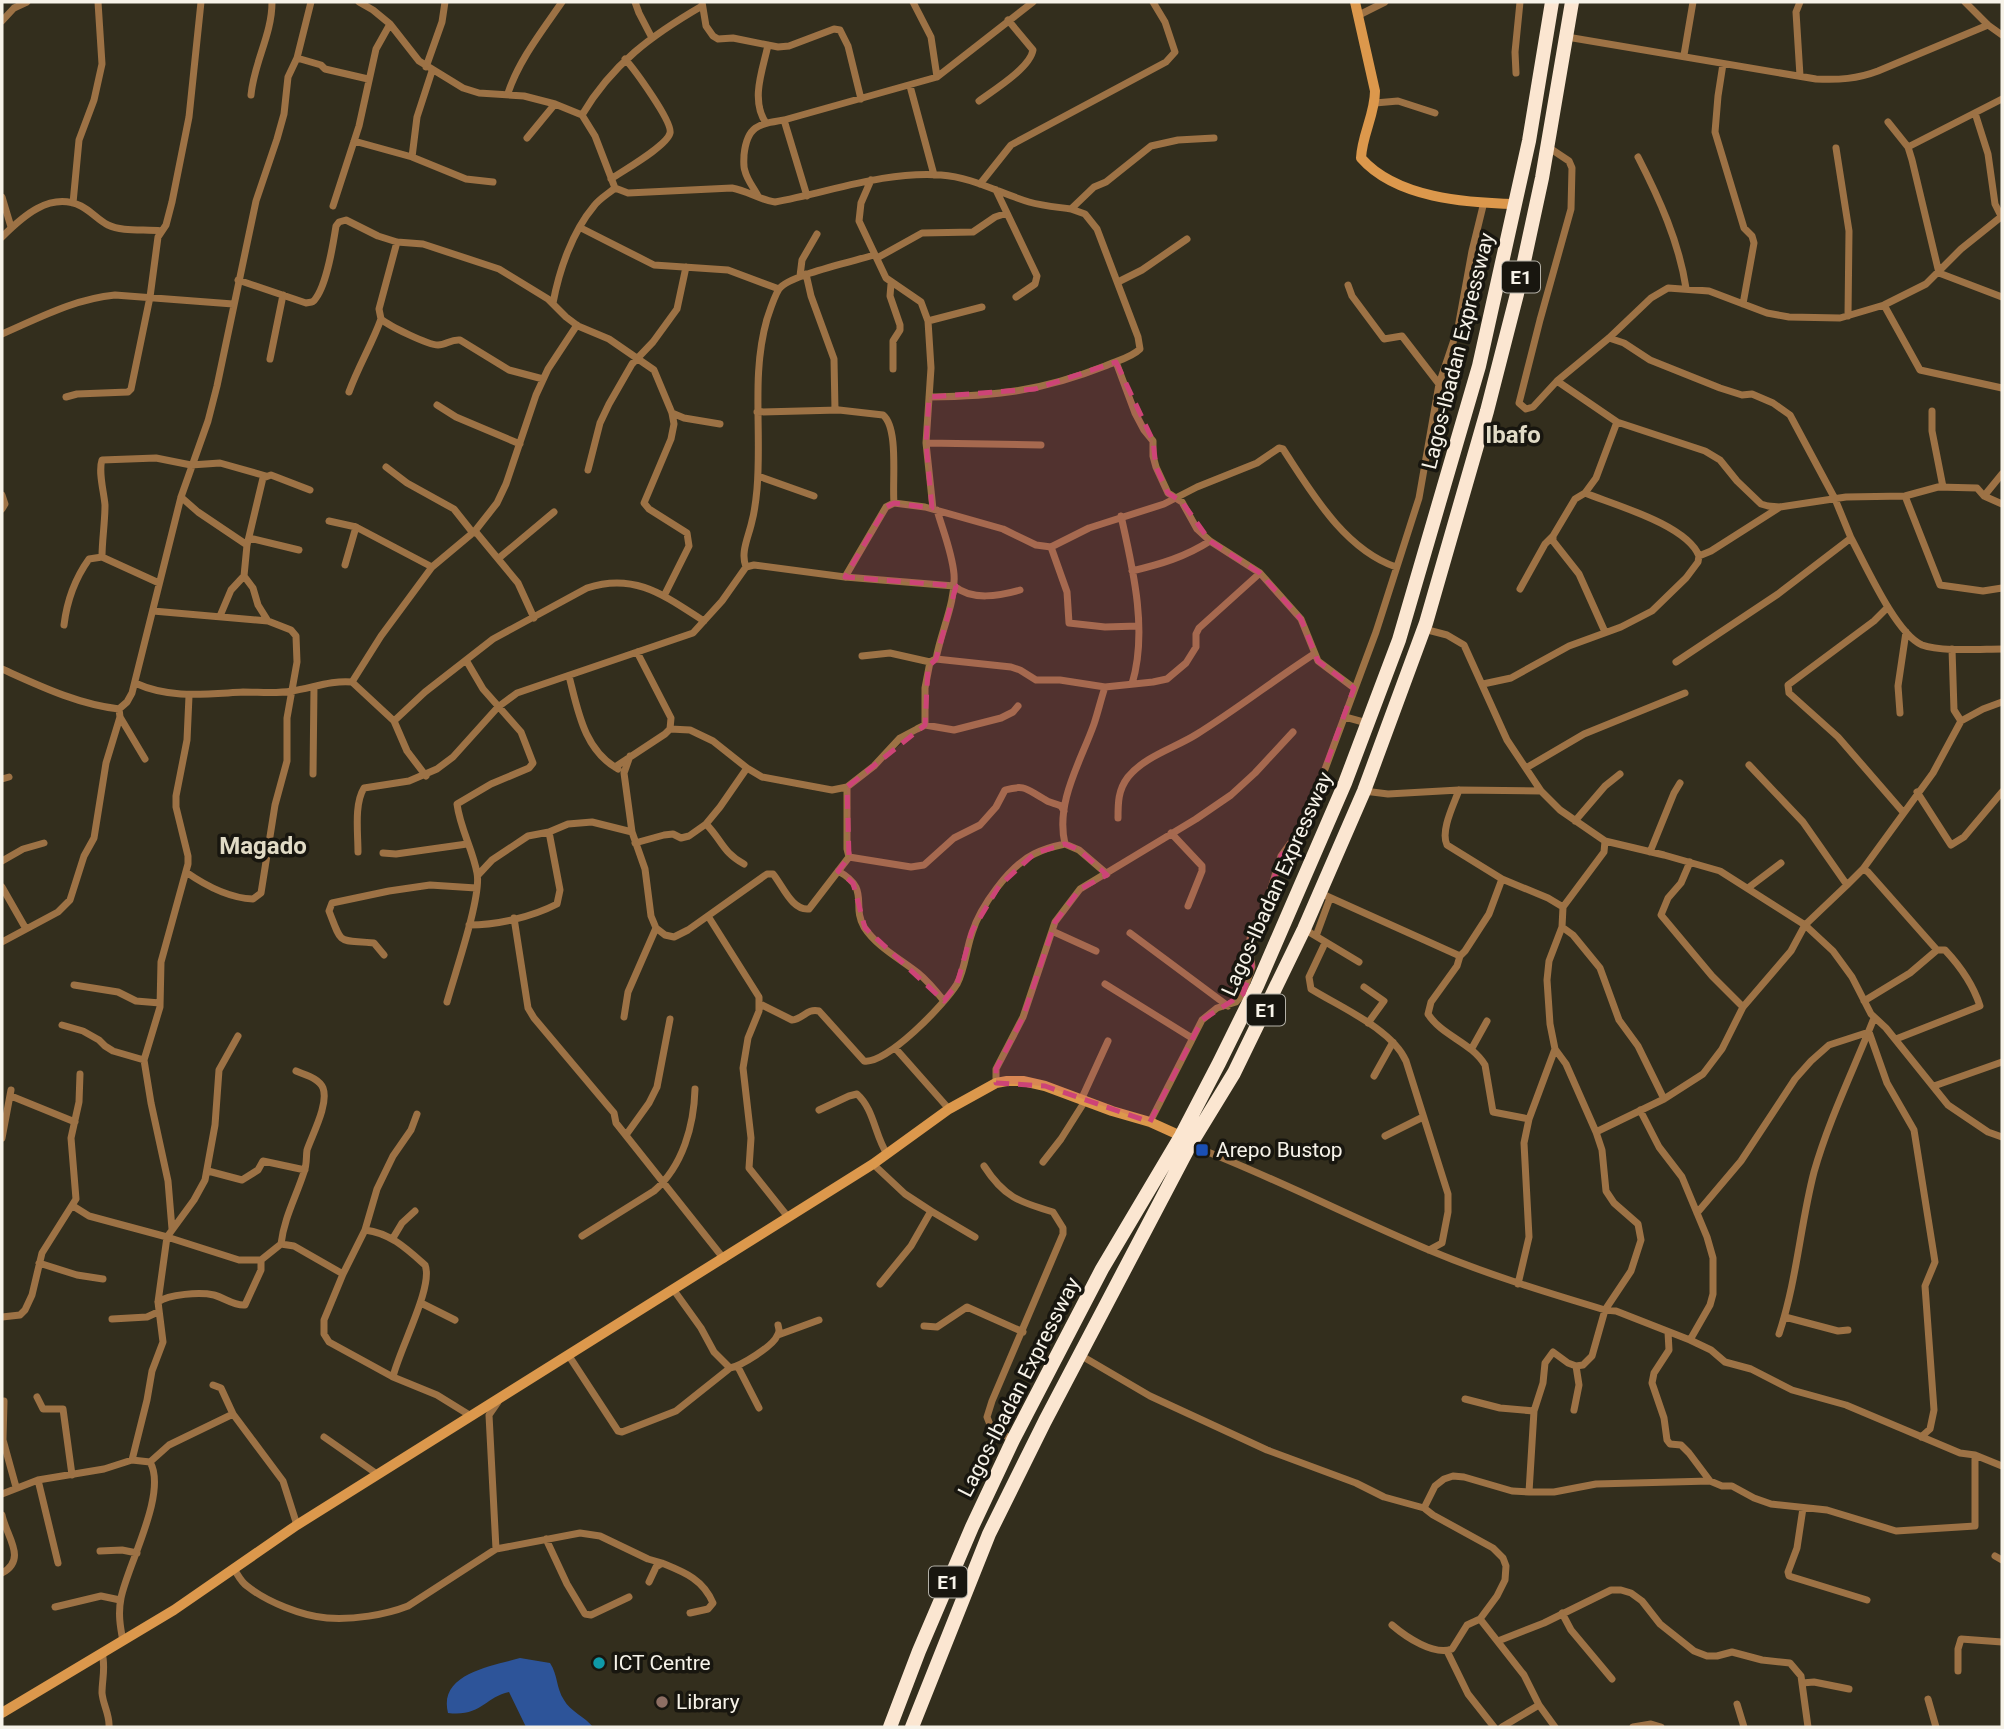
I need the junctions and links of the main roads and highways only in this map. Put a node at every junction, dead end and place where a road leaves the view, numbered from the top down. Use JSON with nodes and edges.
{"nodes":[{"id":1,"x":1552,"y":2,"type":"edge"},
{"id":2,"x":1573,"y":2,"type":"edge"},
{"id":3,"x":1185,"y":1141,"type":"junction"},
{"id":4,"x":890,"y":1727,"type":"edge"},
{"id":5,"x":912,"y":1727,"type":"edge"}],
"edges":[{"from":1,"to":3,"type":"highway","name":"Lagos-Ibadan Expressway","number":"E1"},
{"from":2,"to":3,"type":"highway","name":"Lagos-Ibadan Expressway","number":"E1"},
{"from":3,"to":4,"type":"highway","name":"Lagos-Ibadan Expressway","number":"E1"},
{"from":3,"to":5,"type":"highway","name":"Lagos-Ibadan Expressway","number":"E1"}]}
